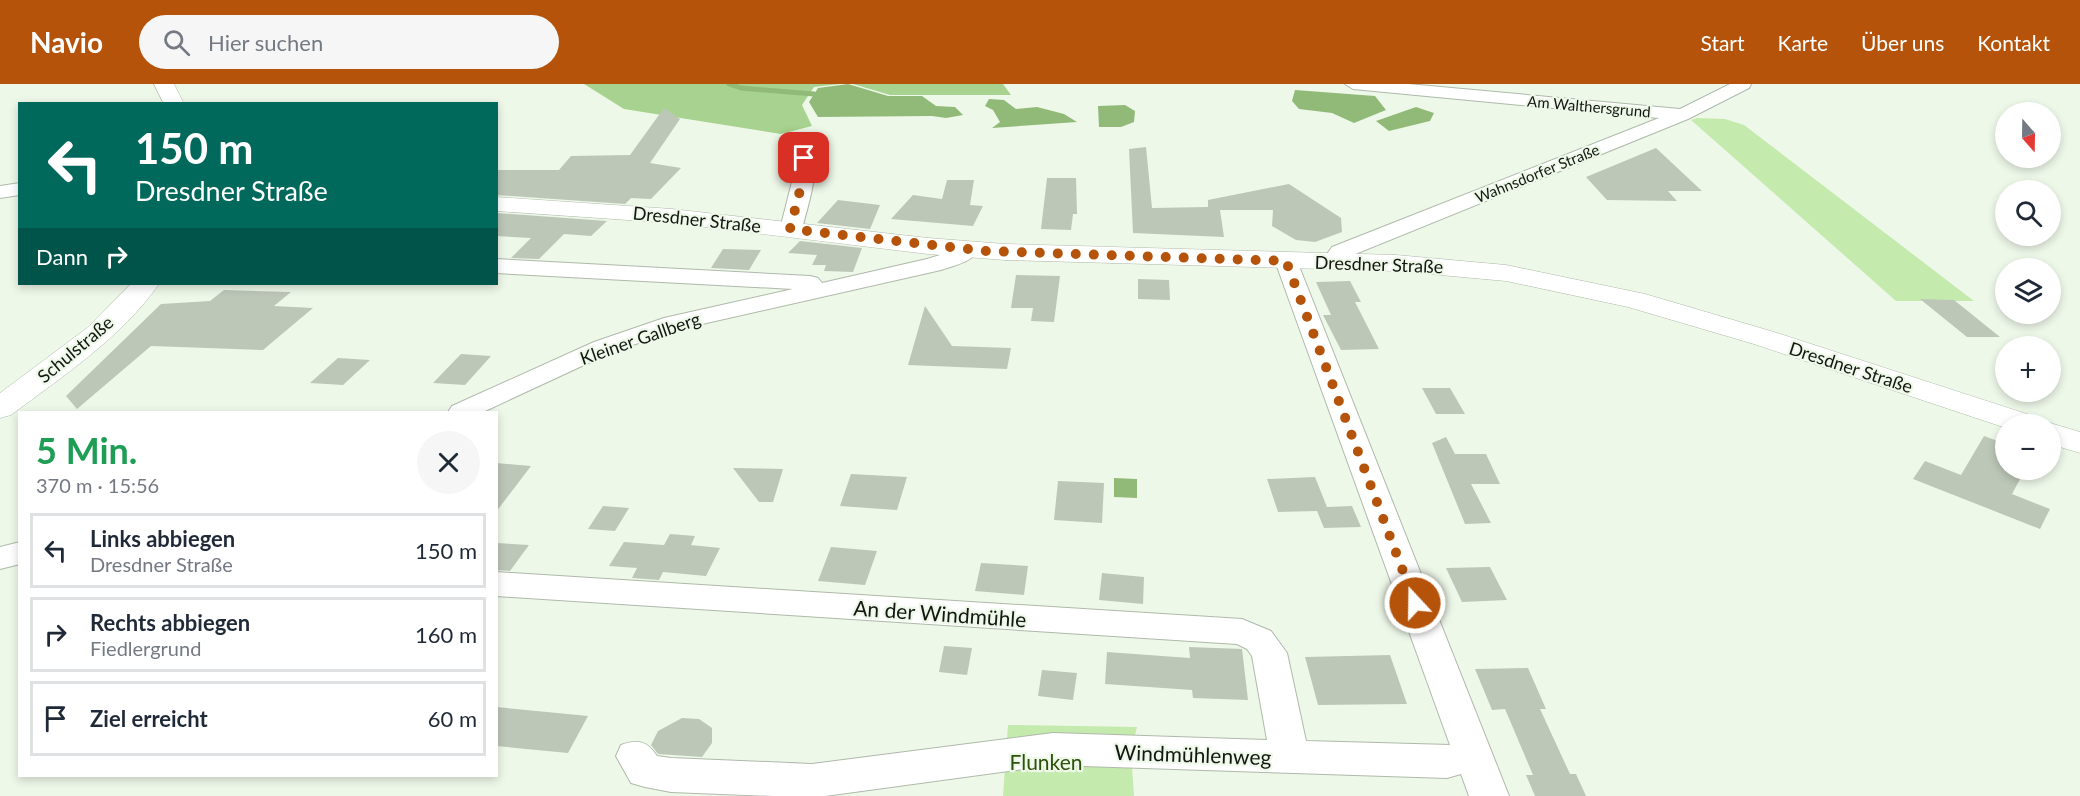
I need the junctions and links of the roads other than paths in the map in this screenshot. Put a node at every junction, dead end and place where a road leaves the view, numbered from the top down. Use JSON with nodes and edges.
{"nodes":[{"id":1,"x":164,"y":84,"type":"edge"},
{"id":2,"x":1353,"y":84,"type":"edge"},
{"id":3,"x":1743,"y":84,"type":"edge"},
{"id":4,"x":173,"y":102,"type":"edge"},
{"id":5,"x":1682,"y":115,"type":"junction"},
{"id":6,"x":804,"y":158,"type":"dead end"},
{"id":7,"x":18,"y":189,"type":"edge"},
{"id":8,"x":0,"y":192,"type":"edge"},
{"id":9,"x":498,"y":204,"type":"edge"},
{"id":10,"x":790,"y":229,"type":"junction"},
{"id":11,"x":968,"y":250,"type":"junction"},
{"id":12,"x":1286,"y":261,"type":"junction"},
{"id":13,"x":1333,"y":261,"type":"junction"},
{"id":14,"x":498,"y":266,"type":"edge"},
{"id":15,"x":144,"y":285,"type":"edge"},
{"id":16,"x":827,"y":287,"type":"junction"},
{"id":17,"x":0,"y":408,"type":"edge"},
{"id":18,"x":464,"y":411,"type":"edge"},
{"id":19,"x":1995,"y":414,"type":"edge"},
{"id":20,"x":2061,"y":437,"type":"edge"},
{"id":21,"x":2080,"y":444,"type":"edge"},
{"id":22,"x":18,"y":554,"type":"edge"},
{"id":23,"x":0,"y":558,"type":"edge"},
{"id":24,"x":498,"y":584,"type":"edge"},
{"id":25,"x":1472,"y":755,"type":"junction"},
{"id":26,"x":635,"y":756,"type":"dead end"},
{"id":27,"x":1290,"y":758,"type":"junction"},
{"id":28,"x":1489,"y":796,"type":"edge"}],
"edges":[{"from":1,"to":4,"type":"main road"},
{"from":2,"to":5,"type":"street","name":"Am Walthersgrund"},
{"from":3,"to":5,"type":"street","name":"Wahnsdorfer Straße"},
{"from":5,"to":13,"type":"street","name":"Wahnsdorfer Straße"},
{"from":6,"to":10,"type":"street"},
{"from":7,"to":8,"type":"street"},
{"from":9,"to":10,"type":"main road","name":"Dresdner Straße"},
{"from":10,"to":11,"type":"main road","name":"Dresdner Straße"},
{"from":11,"to":12,"type":"main road","name":"Dresdner Straße"},
{"from":11,"to":16,"type":"street","name":"Kleiner Gallberg"},
{"from":12,"to":13,"type":"main road","name":"Dresdner Straße"},
{"from":12,"to":25,"type":"street"},
{"from":13,"to":19,"type":"main road","name":"Dresdner Straße"},
{"from":14,"to":16,"type":"street","name":"Kleiner Gallberg"},
{"from":15,"to":17,"type":"main road","name":"Schulstraße"},
{"from":16,"to":18,"type":"street","name":"Kleiner Gallberg"},
{"from":20,"to":21,"type":"main road"},
{"from":22,"to":23,"type":"street"},
{"from":24,"to":27,"type":"street","name":"An der Windmühle"},
{"from":25,"to":27,"type":"street","name":"Windmühlenweg"},
{"from":25,"to":28,"type":"street"},
{"from":26,"to":27,"type":"street","name":"Windmühlenweg"}]}
